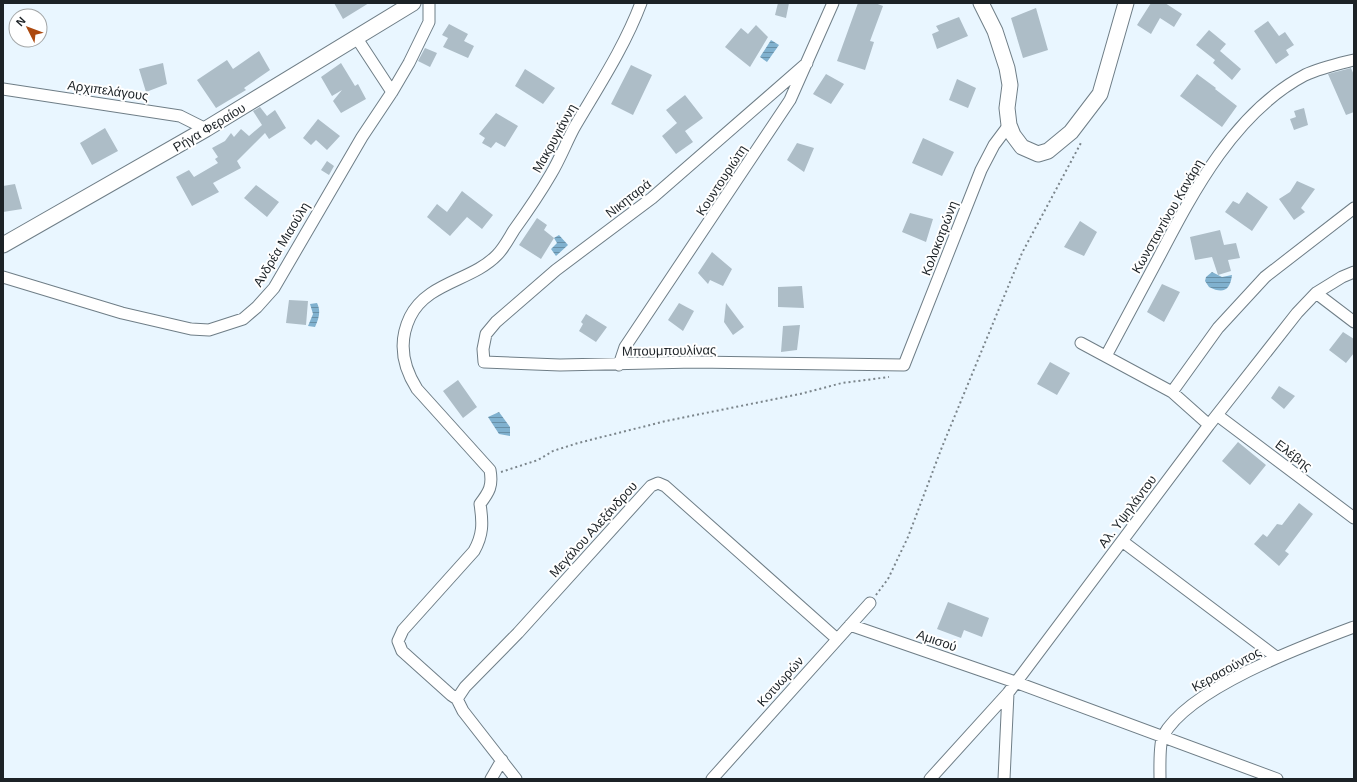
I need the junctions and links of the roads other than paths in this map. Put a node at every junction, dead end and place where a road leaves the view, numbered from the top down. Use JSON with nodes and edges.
{"nodes":[{"id":1,"x":413,"y":3,"type":"edge"},
{"id":2,"x":429,"y":3,"type":"edge"},
{"id":3,"x":641,"y":3,"type":"edge"},
{"id":4,"x":833,"y":3,"type":"edge"},
{"id":5,"x":981,"y":3,"type":"edge"},
{"id":6,"x":1126,"y":3,"type":"edge"},
{"id":7,"x":356,"y":37,"type":"junction"},
{"id":8,"x":1354,"y":60,"type":"edge"},
{"id":9,"x":807,"y":63,"type":"junction"},
{"id":10,"x":3,"y":88,"type":"edge"},
{"id":11,"x":392,"y":92,"type":"junction"},
{"id":12,"x":1009,"y":125,"type":"junction"},
{"id":13,"x":206,"y":129,"type":"junction"},
{"id":14,"x":1354,"y":208,"type":"edge"},
{"id":15,"x":3,"y":245,"type":"edge"},
{"id":16,"x":1354,"y":272,"type":"edge"},
{"id":17,"x":3,"y":277,"type":"edge"},
{"id":18,"x":1316,"y":293,"type":"junction"},
{"id":19,"x":1354,"y":322,"type":"edge"},
{"id":20,"x":1081,"y":343,"type":"dead end"},
{"id":21,"x":1106,"y":356,"type":"junction"},
{"id":22,"x":484,"y":362,"type":"joint"},
{"id":23,"x":619,"y":365,"type":"junction"},
{"id":24,"x":904,"y":365,"type":"joint"},
{"id":25,"x":1172,"y":392,"type":"junction"},
{"id":26,"x":1217,"y":415,"type":"junction"},
{"id":27,"x":1209,"y":425,"type":"junction"},
{"id":28,"x":1354,"y":518,"type":"edge"},
{"id":29,"x":1122,"y":541,"type":"junction"},
{"id":30,"x":870,"y":602,"type":"road end"},
{"id":31,"x":850,"y":625,"type":"junction"},
{"id":32,"x":1354,"y":627,"type":"edge"},
{"id":33,"x":837,"y":639,"type":"junction"},
{"id":34,"x":1276,"y":657,"type":"junction"},
{"id":35,"x":1015,"y":682,"type":"junction"},
{"id":36,"x":1008,"y":693,"type":"junction"},
{"id":37,"x":457,"y":699,"type":"junction"},
{"id":38,"x":1162,"y":737,"type":"junction"},
{"id":39,"x":502,"y":760,"type":"junction"},
{"id":40,"x":491,"y":779,"type":"edge"},
{"id":41,"x":516,"y":779,"type":"edge"},
{"id":42,"x":712,"y":779,"type":"edge"},
{"id":43,"x":930,"y":779,"type":"edge"},
{"id":44,"x":1004,"y":779,"type":"edge"},
{"id":45,"x":1160,"y":779,"type":"edge"},
{"id":46,"x":1277,"y":779,"type":"edge"}],
"edges":[{"from":1,"to":7,"type":"street","name":"Ρήγα Φεραίου"},
{"from":2,"to":11,"type":"street","name":"Ανδρέα Μιαούλη"},
{"from":3,"to":37,"type":"street","name":"Μακρυγιάννη"},
{"from":4,"to":9,"type":"street","name":"Κουντουριώτη"},
{"from":5,"to":12,"type":"street"},
{"from":6,"to":12,"type":"street"},
{"from":7,"to":11,"type":"street"},
{"from":7,"to":13,"type":"street","name":"Ρήγα Φεραίου"},
{"from":8,"to":21,"type":"street","name":"Κωνσταντίνου Κανάρη"},
{"from":9,"to":22,"type":"street","name":"Νικηταρά"},
{"from":9,"to":23,"type":"street","name":"Κουντουριώτη"},
{"from":10,"to":13,"type":"street","name":"Αρχιπελάγους"},
{"from":11,"to":17,"type":"street","name":"Ανδρέα Μιαούλη"},
{"from":12,"to":24,"type":"street","name":"Κολοκοτρώνη"},
{"from":13,"to":15,"type":"street","name":"Ρήγα Φεραίου"},
{"from":14,"to":25,"type":"street"},
{"from":16,"to":18,"type":"street","name":"Αλ. Υψηλάντου"},
{"from":18,"to":19,"type":"street"},
{"from":18,"to":26,"type":"street","name":"Αλ. Υψηλάντου"},
{"from":20,"to":21,"type":"street"},
{"from":21,"to":25,"type":"street"},
{"from":22,"to":23,"type":"street","name":"Μπουμπουλίνας"},
{"from":23,"to":24,"type":"street","name":"Μπουμπουλίνας"},
{"from":25,"to":27,"type":"street"},
{"from":26,"to":27,"type":"street","name":"Αλ. Υψηλάντου"},
{"from":26,"to":28,"type":"street","name":"Ελέβης"},
{"from":27,"to":29,"type":"street","name":"Αλ. Υψηλάντου"},
{"from":29,"to":34,"type":"street"},
{"from":29,"to":35,"type":"street","name":"Αλ. Υψηλάντου"},
{"from":30,"to":31,"type":"street","name":"Κοτυωρών"},
{"from":31,"to":33,"type":"street","name":"Κοτυωρών"},
{"from":31,"to":35,"type":"street","name":"Αμισού"},
{"from":32,"to":34,"type":"street","name":"Κερασούντος"},
{"from":33,"to":37,"type":"street","name":"Μεγάλου Αλεξάνδρου"},
{"from":33,"to":42,"type":"street","name":"Κοτυωρών"},
{"from":34,"to":38,"type":"street","name":"Κερασούντος"},
{"from":35,"to":36,"type":"street","name":"Αλ. Υψηλάντου"},
{"from":35,"to":38,"type":"street","name":"Αμισού"},
{"from":36,"to":43,"type":"street","name":"Αλ. Υψηλάντου"},
{"from":36,"to":44,"type":"street"},
{"from":37,"to":39,"type":"street"},
{"from":38,"to":45,"type":"street"},
{"from":38,"to":46,"type":"street","name":"Αμισού"},
{"from":39,"to":40,"type":"street"},
{"from":39,"to":41,"type":"street"}]}
